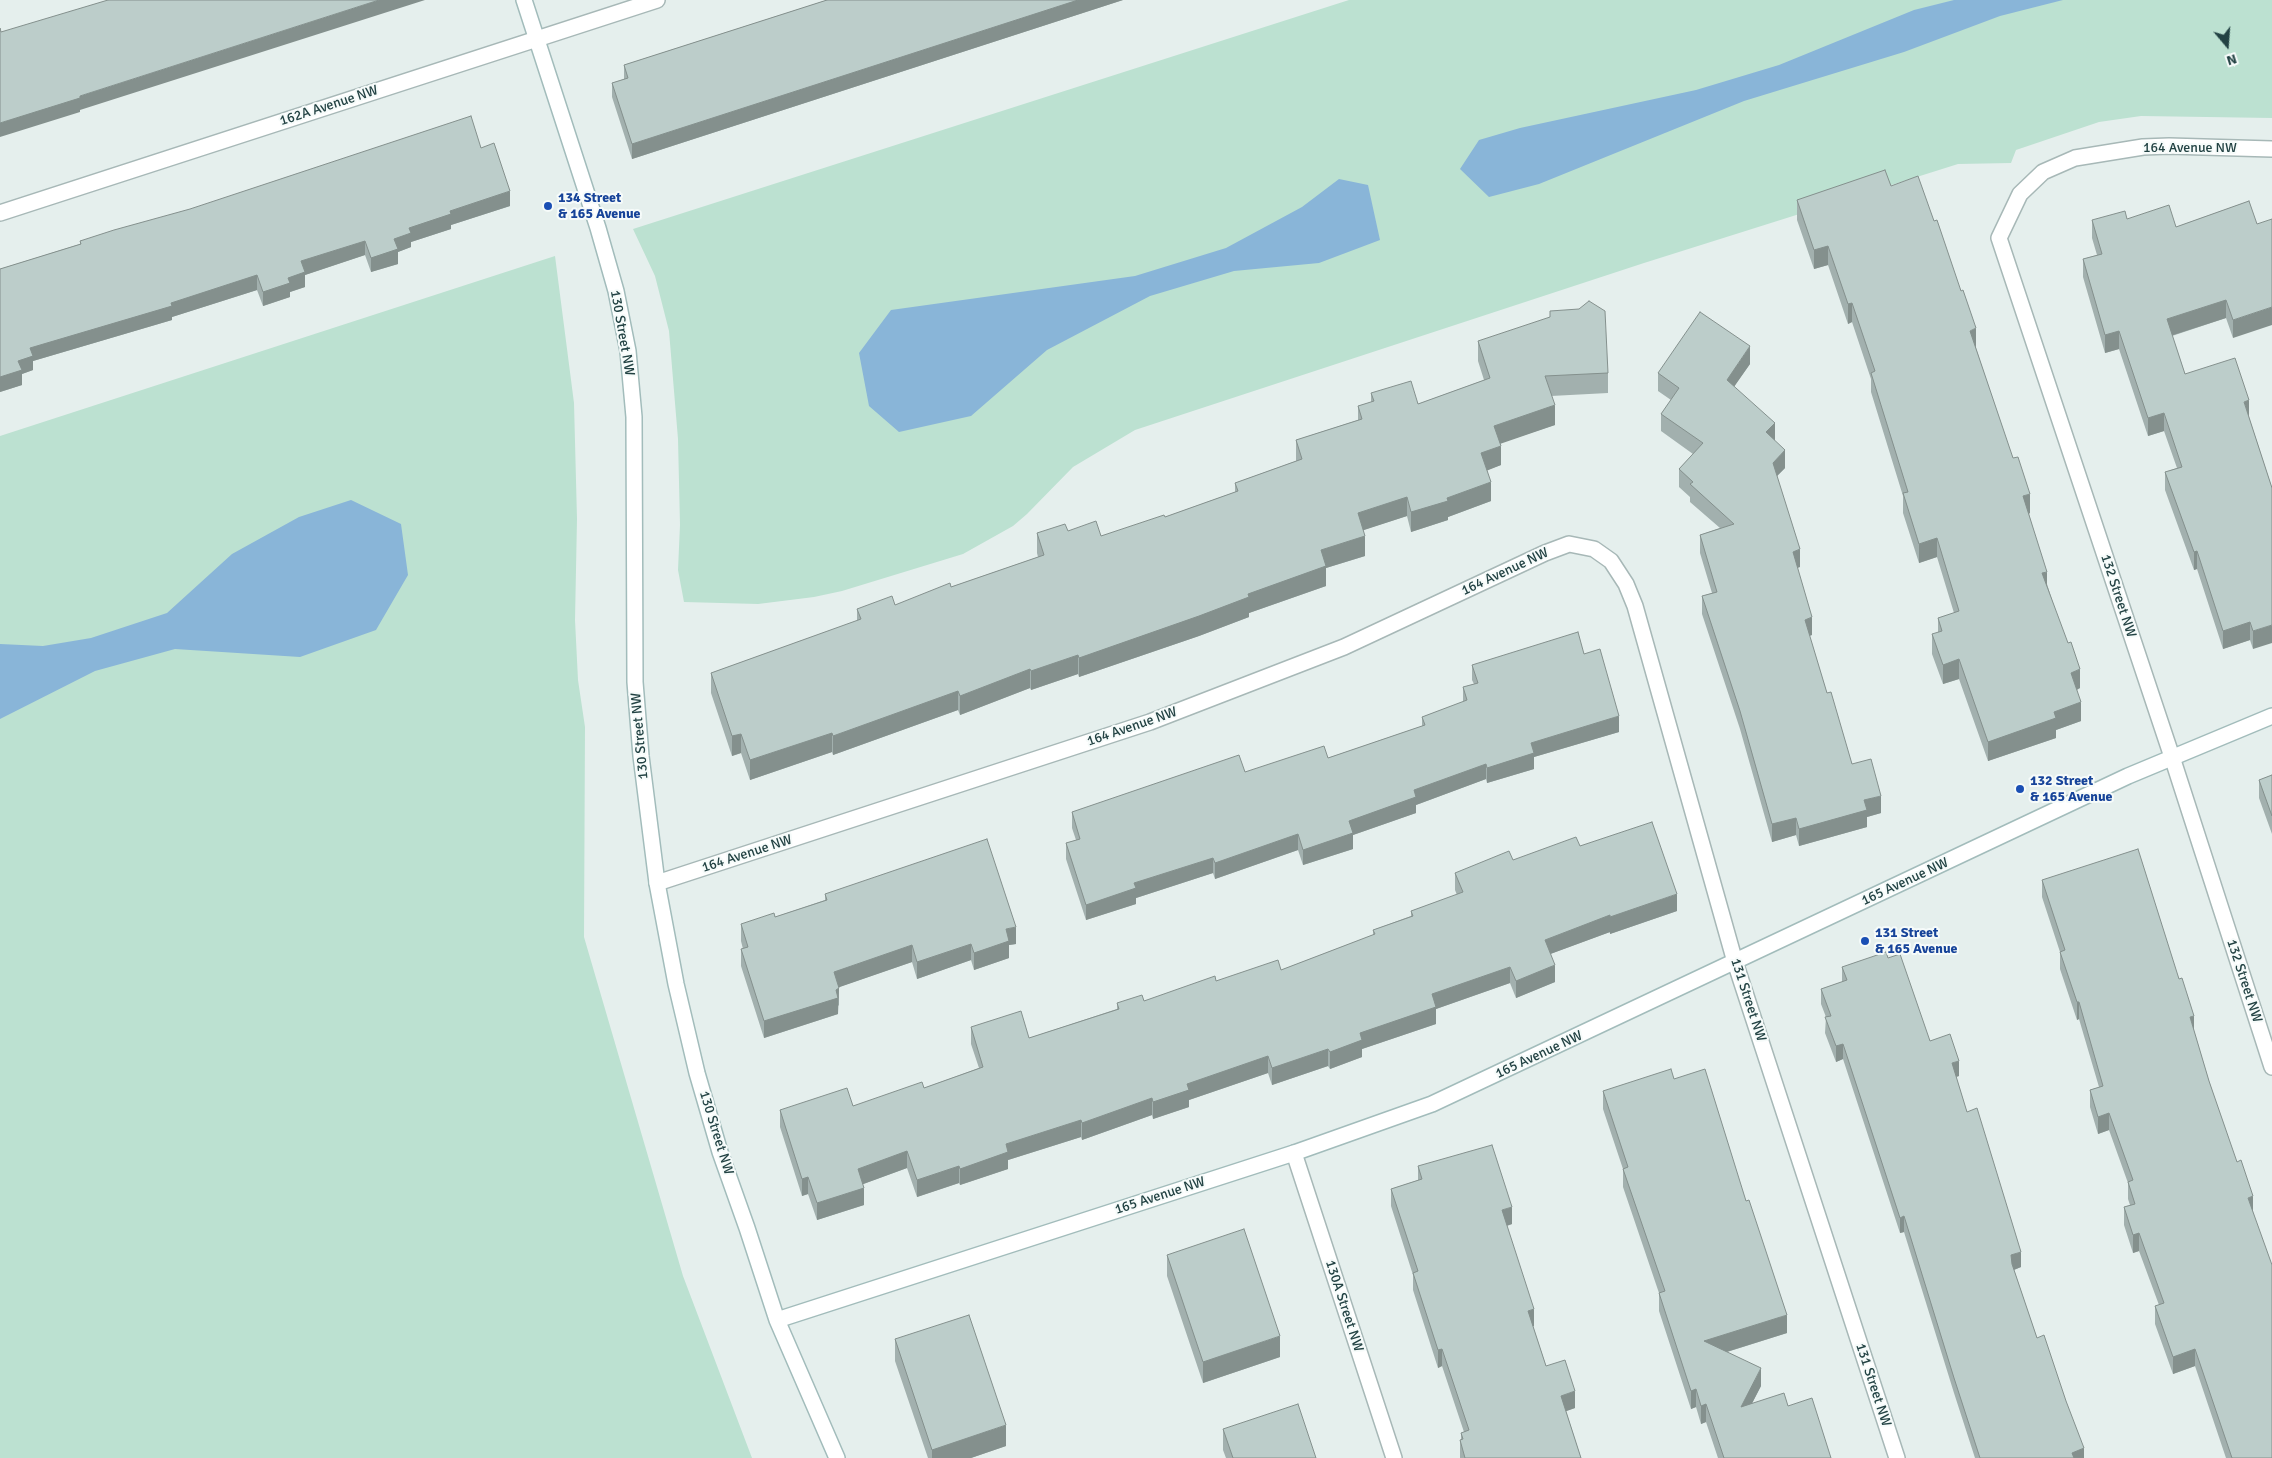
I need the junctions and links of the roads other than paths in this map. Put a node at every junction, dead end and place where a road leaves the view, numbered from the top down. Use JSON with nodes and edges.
{"nodes":[{"id":1,"x":524,"y":0,"type":"edge"},
{"id":2,"x":657,"y":0,"type":"edge"},
{"id":3,"x":536,"y":39,"type":"junction"},
{"id":4,"x":2272,"y":149,"type":"edge"},
{"id":5,"x":2078,"y":158,"type":"joint"},
{"id":6,"x":0,"y":213,"type":"edge"},
{"id":7,"x":1594,"y":549,"type":"joint"},
{"id":8,"x":2272,"y":716,"type":"edge"},
{"id":9,"x":2172,"y":757,"type":"junction"},
{"id":10,"x":657,"y":883,"type":"junction"},
{"id":11,"x":1735,"y":962,"type":"junction"},
{"id":12,"x":2272,"y":1067,"type":"edge"},
{"id":13,"x":1294,"y":1153,"type":"junction"},
{"id":14,"x":777,"y":1320,"type":"junction"},
{"id":15,"x":837,"y":1458,"type":"edge"},
{"id":16,"x":1394,"y":1458,"type":"edge"},
{"id":17,"x":1897,"y":1458,"type":"edge"}],
"edges":[{"from":1,"to":3,"type":"street","name":"130 Street NW"},
{"from":2,"to":3,"type":"street","name":"162A Avenue NW"},
{"from":3,"to":6,"type":"street","name":"162A Avenue NW"},
{"from":3,"to":10,"type":"street","name":"130 Street NW"},
{"from":4,"to":5,"type":"street","name":"164 Avenue NW"},
{"from":5,"to":9,"type":"street","name":"132 Street NW"},
{"from":7,"to":10,"type":"street","name":"164 Avenue NW"},
{"from":7,"to":11,"type":"street","name":"131 Street NW"},
{"from":8,"to":9,"type":"street","name":"165 Avenue NW"},
{"from":9,"to":11,"type":"street","name":"165 Avenue NW"},
{"from":9,"to":12,"type":"street","name":"132 Street NW"},
{"from":10,"to":14,"type":"street","name":"130 Street NW"},
{"from":11,"to":13,"type":"street","name":"165 Avenue NW"},
{"from":11,"to":17,"type":"street","name":"131 Street NW"},
{"from":13,"to":14,"type":"street","name":"165 Avenue NW"},
{"from":13,"to":16,"type":"street","name":"130A Street NW"},
{"from":14,"to":15,"type":"street","name":"130 Street NW"}]}
